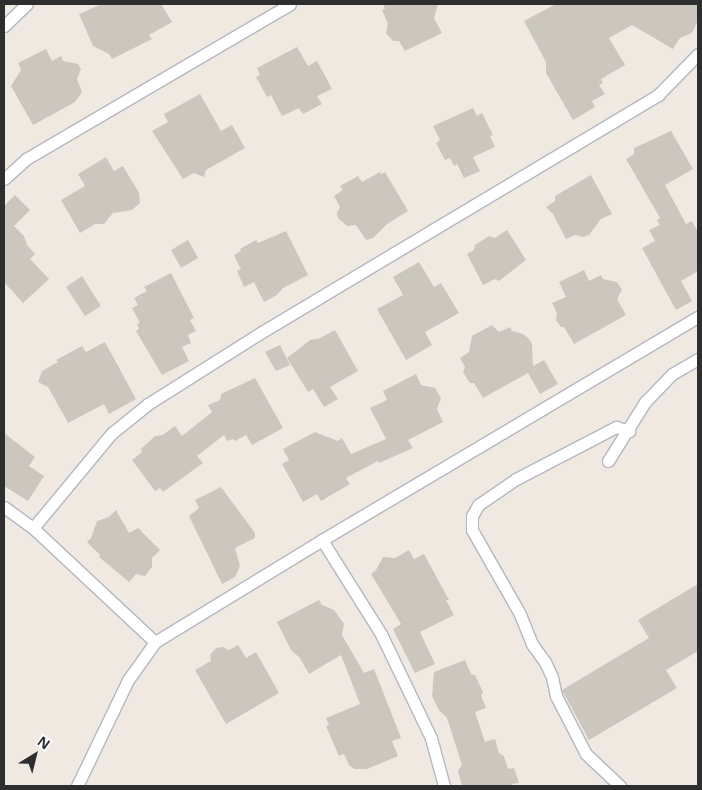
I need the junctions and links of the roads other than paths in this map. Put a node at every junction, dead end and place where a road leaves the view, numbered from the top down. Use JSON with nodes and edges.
{"nodes":[{"id":1,"x":27,"y":4,"type":"edge"},
{"id":2,"x":290,"y":4,"type":"edge"},
{"id":3,"x":4,"y":26,"type":"edge"},
{"id":4,"x":698,"y":54,"type":"edge"},
{"id":5,"x":4,"y":178,"type":"edge"},
{"id":6,"x":698,"y":317,"type":"edge"},
{"id":7,"x":698,"y":359,"type":"edge"},
{"id":8,"x":629,"y":430,"type":"junction"},
{"id":9,"x":608,"y":461,"type":"dead end"},
{"id":10,"x":4,"y":507,"type":"edge"},
{"id":11,"x":33,"y":528,"type":"junction"},
{"id":12,"x":322,"y":540,"type":"junction"},
{"id":13,"x":155,"y":642,"type":"junction"},
{"id":14,"x":77,"y":786,"type":"edge"},
{"id":15,"x":444,"y":786,"type":"edge"},
{"id":16,"x":620,"y":786,"type":"edge"}],
"edges":[{"from":1,"to":3,"type":"lane"},
{"from":2,"to":5,"type":"lane"},
{"from":4,"to":11,"type":"lane"},
{"from":6,"to":12,"type":"lane"},
{"from":7,"to":8,"type":"lane"},
{"from":8,"to":9,"type":"lane"},
{"from":8,"to":16,"type":"lane"},
{"from":10,"to":11,"type":"lane"},
{"from":11,"to":13,"type":"lane"},
{"from":12,"to":13,"type":"lane"},
{"from":12,"to":15,"type":"lane"},
{"from":13,"to":14,"type":"lane"}]}
